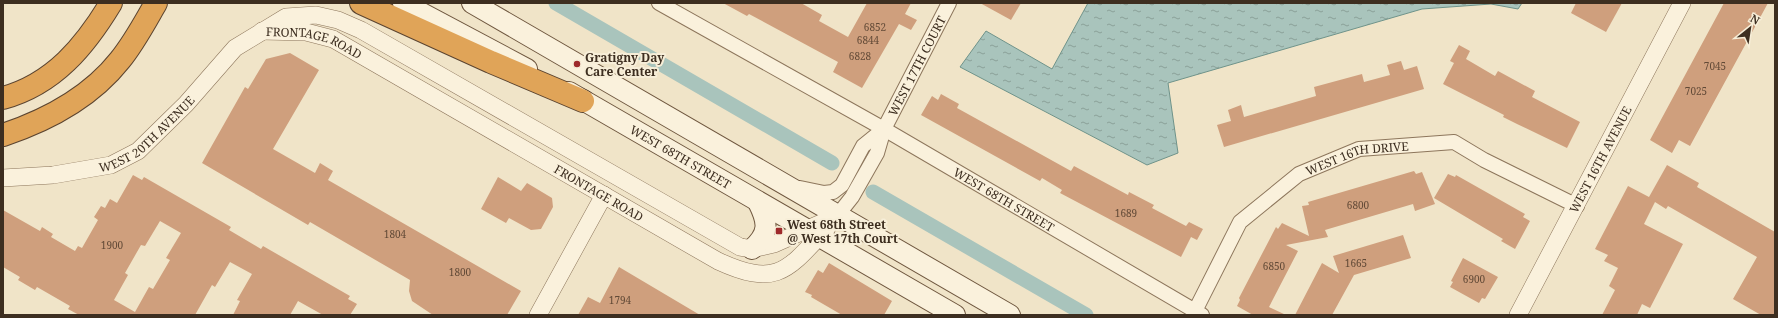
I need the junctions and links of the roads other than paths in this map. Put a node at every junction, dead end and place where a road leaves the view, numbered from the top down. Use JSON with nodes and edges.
{"nodes":[{"id":1,"x":156,"y":3,"type":"edge"},
{"id":2,"x":170,"y":3,"type":"edge"},
{"id":3,"x":360,"y":3,"type":"edge"},
{"id":4,"x":404,"y":3,"type":"edge"},
{"id":5,"x":472,"y":3,"type":"edge"},
{"id":6,"x":659,"y":3,"type":"edge"},
{"id":7,"x":949,"y":3,"type":"edge"},
{"id":8,"x":1682,"y":3,"type":"edge"},
{"id":9,"x":106,"y":8,"type":"edge"},
{"id":10,"x":262,"y":31,"type":"junction"},
{"id":11,"x":138,"y":33,"type":"junction"},
{"id":12,"x":3,"y":98,"type":"edge"},
{"id":13,"x":583,"y":101,"type":"junction"},
{"id":14,"x":884,"y":129,"type":"junction"},
{"id":15,"x":3,"y":135,"type":"edge"},
{"id":16,"x":3,"y":178,"type":"edge"},
{"id":17,"x":784,"y":185,"type":"junction"},
{"id":18,"x":640,"y":191,"type":"junction"},
{"id":19,"x":604,"y":194,"type":"junction"},
{"id":20,"x":758,"y":202,"type":"junction"},
{"id":21,"x":1577,"y":206,"type":"junction"},
{"id":22,"x":837,"y":216,"type":"junction"},
{"id":23,"x":813,"y":233,"type":"junction"},
{"id":24,"x":752,"y":250,"type":"junction"},
{"id":25,"x":1198,"y":313,"type":"edge"},
{"id":26,"x":538,"y":315,"type":"edge"},
{"id":27,"x":955,"y":315,"type":"edge"},
{"id":28,"x":1010,"y":315,"type":"edge"},
{"id":29,"x":1518,"y":315,"type":"edge"}],
"edges":[{"from":1,"to":11,"type":"highway"},
{"from":2,"to":11,"type":"highway"},
{"from":3,"to":13,"type":"highway"},
{"from":4,"to":13,"type":"main road","name":"WEST 68TH STREET"},
{"from":5,"to":17,"type":"main road"},
{"from":6,"to":14,"type":"street","name":"WEST 68TH STREET"},
{"from":7,"to":14,"type":"street","name":"WEST 17TH COURT"},
{"from":8,"to":21,"type":"street","name":"WEST 16TH AVENUE"},
{"from":9,"to":12,"type":"highway"},
{"from":10,"to":16,"type":"street","name":"WEST 20TH AVENUE"},
{"from":10,"to":18,"type":"street","name":"FRONTAGE ROAD"},
{"from":10,"to":19,"type":"street","name":"FRONTAGE ROAD"},
{"from":11,"to":15,"type":"highway"},
{"from":13,"to":20,"type":"main road","name":"WEST 68TH STREET"},
{"from":14,"to":17,"type":"street","name":"WEST 17TH COURT"},
{"from":14,"to":22,"type":"street","name":"WEST 17TH COURT"},
{"from":14,"to":25,"type":"street","name":"WEST 68TH STREET"},
{"from":17,"to":22,"type":"main road"},
{"from":18,"to":19,"type":"street"},
{"from":18,"to":24,"type":"street","name":"FRONTAGE ROAD"},
{"from":19,"to":23,"type":"street","name":"FRONTAGE ROAD"},
{"from":19,"to":26,"type":"street"},
{"from":20,"to":23,"type":"main road","name":"WEST 68TH STREET"},
{"from":20,"to":24,"type":"main road"},
{"from":21,"to":25,"type":"street","name":"WEST 16TH DRIVE"},
{"from":21,"to":29,"type":"street","name":"WEST 16TH AVENUE"},
{"from":22,"to":23,"type":"street"},
{"from":22,"to":28,"type":"main road"},
{"from":23,"to":24,"type":"street"},
{"from":23,"to":27,"type":"main road","name":"WEST 68TH STREET"}]}
